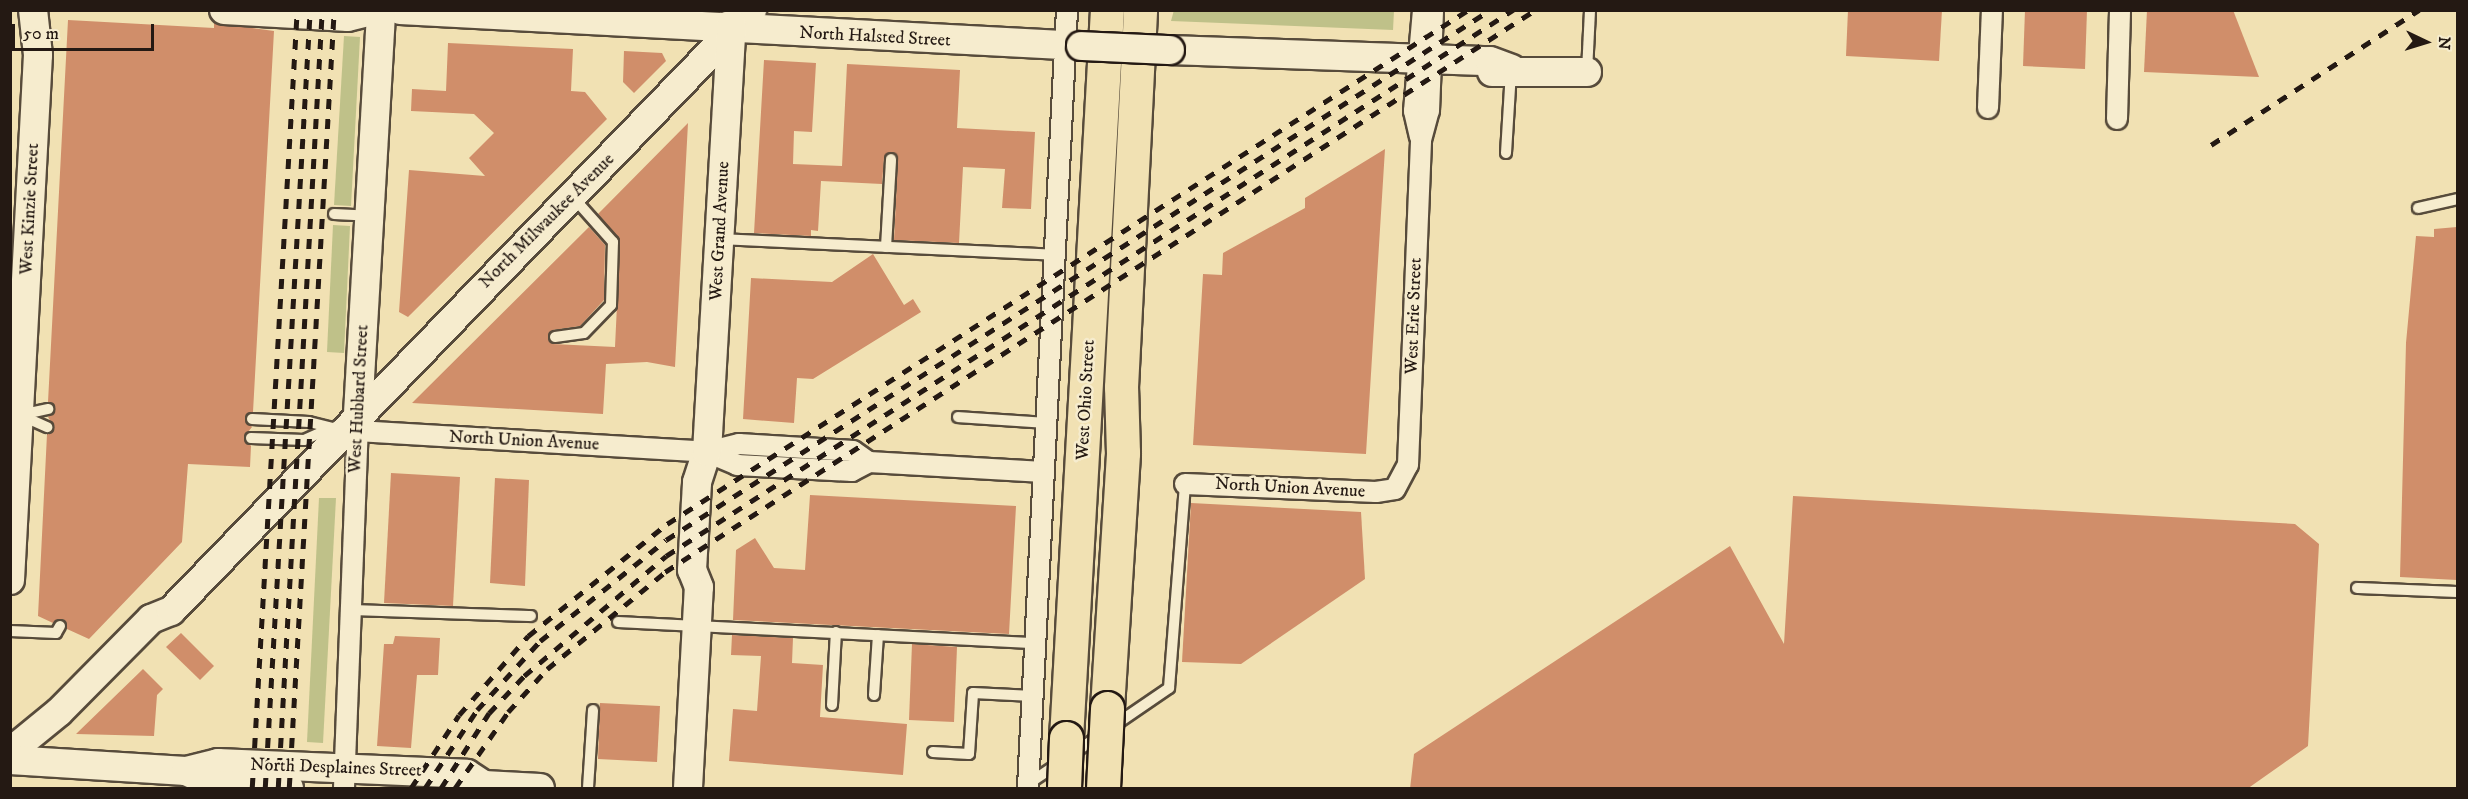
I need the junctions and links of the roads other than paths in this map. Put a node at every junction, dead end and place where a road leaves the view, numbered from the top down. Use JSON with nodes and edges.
{"nodes":[{"id":1,"x":33,"y":10,"type":"edge"},
{"id":2,"x":49,"y":10,"type":"edge"},
{"id":3,"x":224,"y":10,"type":"edge"},
{"id":4,"x":376,"y":10,"type":"edge"},
{"id":5,"x":381,"y":10,"type":"edge"},
{"id":6,"x":400,"y":10,"type":"edge"},
{"id":7,"x":752,"y":10,"type":"edge"},
{"id":8,"x":1067,"y":10,"type":"edge"},
{"id":9,"x":1107,"y":10,"type":"edge"},
{"id":10,"x":1140,"y":10,"type":"edge"},
{"id":11,"x":1160,"y":10,"type":"edge"},
{"id":12,"x":1423,"y":10,"type":"edge"},
{"id":13,"x":1433,"y":10,"type":"edge"},
{"id":14,"x":1590,"y":10,"type":"edge"},
{"id":15,"x":1992,"y":10,"type":"edge"},
{"id":16,"x":2120,"y":10,"type":"edge"},
{"id":17,"x":732,"y":20,"type":"edge"},
{"id":18,"x":1073,"y":46,"type":"junction"},
{"id":19,"x":38,"y":55,"type":"junction"},
{"id":20,"x":1425,"y":63,"type":"junction"},
{"id":21,"x":1512,"y":69,"type":"junction"},
{"id":22,"x":1587,"y":72,"type":"joint"},
{"id":23,"x":1988,"y":108,"type":"dead end"},
{"id":24,"x":2117,"y":119,"type":"dead end"},
{"id":25,"x":1506,"y":153,"type":"dead end"},
{"id":26,"x":891,"y":159,"type":"dead end"},
{"id":27,"x":572,"y":196,"type":"junction"},
{"id":28,"x":2457,"y":199,"type":"edge"},
{"id":29,"x":2418,"y":208,"type":"dead end"},
{"id":30,"x":334,"y":214,"type":"dead end"},
{"id":31,"x":369,"y":216,"type":"junction"},
{"id":32,"x":719,"y":239,"type":"junction"},
{"id":33,"x":886,"y":247,"type":"junction"},
{"id":34,"x":1055,"y":255,"type":"junction"},
{"id":35,"x":555,"y":338,"type":"dead end"},
{"id":36,"x":48,"y":409,"type":"dead end"},
{"id":37,"x":15,"y":415,"type":"edge"},
{"id":38,"x":958,"y":417,"type":"dead end"},
{"id":39,"x":252,"y":419,"type":"dead end"},
{"id":40,"x":1047,"y":423,"type":"junction"},
{"id":41,"x":346,"y":426,"type":"junction"},
{"id":42,"x":47,"y":427,"type":"dead end"},
{"id":43,"x":251,"y":438,"type":"dead end"},
{"id":44,"x":707,"y":452,"type":"junction"},
{"id":45,"x":1124,"y":453,"type":"junction"},
{"id":46,"x":1044,"y":472,"type":"junction"},
{"id":47,"x":1185,"y":484,"type":"joint"},
{"id":48,"x":1395,"y":489,"type":"joint"},
{"id":49,"x":10,"y":580,"type":"edge"},
{"id":50,"x":2357,"y":588,"type":"dead end"},
{"id":51,"x":2457,"y":592,"type":"edge"},
{"id":52,"x":350,"y":610,"type":"junction"},
{"id":53,"x":531,"y":616,"type":"dead end"},
{"id":54,"x":618,"y":622,"type":"dead end"},
{"id":55,"x":697,"y":625,"type":"junction"},
{"id":56,"x":60,"y":626,"type":"dead end"},
{"id":57,"x":10,"y":631,"type":"edge"},
{"id":58,"x":836,"y":632,"type":"junction"},
{"id":59,"x":878,"y":635,"type":"junction"},
{"id":60,"x":1035,"y":643,"type":"junction"},
{"id":61,"x":874,"y":695,"type":"dead end"},
{"id":62,"x":1032,"y":696,"type":"junction"},
{"id":63,"x":832,"y":705,"type":"dead end"},
{"id":64,"x":593,"y":710,"type":"dead end"},
{"id":65,"x":10,"y":752,"type":"edge"},
{"id":66,"x":933,"y":752,"type":"dead end"},
{"id":67,"x":10,"y":760,"type":"edge"},
{"id":68,"x":186,"y":771,"type":"junction"},
{"id":69,"x":344,"y":779,"type":"edge"},
{"id":70,"x":481,"y":787,"type":"edge"},
{"id":71,"x":1028,"y":787,"type":"edge"},
{"id":72,"x":289,"y":789,"type":"edge"},
{"id":73,"x":540,"y":789,"type":"edge"},
{"id":74,"x":588,"y":789,"type":"edge"},
{"id":75,"x":688,"y":789,"type":"edge"},
{"id":76,"x":1064,"y":789,"type":"edge"},
{"id":77,"x":1103,"y":789,"type":"edge"}],
"edges":[{"from":1,"to":19,"type":"main road","name":"West Kinzie Street"},
{"from":2,"to":19,"type":"main road","name":"West Kinzie Street"},
{"from":3,"to":4,"type":"main road"},
{"from":5,"to":31,"type":"main road","name":"West Hubbard Street"},
{"from":6,"to":17,"type":"main road","name":"North Halsted Street"},
{"from":7,"to":17,"type":"main road","name":"North Milwaukee Avenue"},
{"from":8,"to":18,"type":"street"},
{"from":9,"to":76,"type":"highway","name":"West Ohio Street","bridge":true},
{"from":10,"to":45,"type":"highway","name":"West Ohio Street"},
{"from":11,"to":45,"type":"highway"},
{"from":12,"to":20,"type":"street","name":"West Erie Street"},
{"from":13,"to":20,"type":"street","name":"West Erie Street"},
{"from":14,"to":22,"type":"lane"},
{"from":15,"to":23,"type":"street"},
{"from":16,"to":24,"type":"street"},
{"from":17,"to":18,"type":"main road","name":"North Halsted Street"},
{"from":17,"to":27,"type":"main road","name":"North Milwaukee Avenue"},
{"from":17,"to":32,"type":"main road","name":"West Grand Avenue"},
{"from":18,"to":20,"type":"main road","name":"North Halsted Street","bridge":true},
{"from":18,"to":34,"type":"street"},
{"from":19,"to":37,"type":"main road","name":"West Kinzie Street"},
{"from":20,"to":21,"type":"main road","name":"North Halsted Street"},
{"from":20,"to":48,"type":"street","name":"West Erie Street"},
{"from":21,"to":22,"type":"main road","name":"North Halsted Street"},
{"from":21,"to":25,"type":"lane"},
{"from":26,"to":33,"type":"lane"},
{"from":27,"to":35,"type":"lane"},
{"from":27,"to":41,"type":"main road","name":"North Milwaukee Avenue"},
{"from":28,"to":29,"type":"lane"},
{"from":30,"to":31,"type":"lane"},
{"from":31,"to":41,"type":"main road","name":"West Hubbard Street"},
{"from":32,"to":33,"type":"lane"},
{"from":32,"to":44,"type":"main road","name":"West Grand Avenue"},
{"from":33,"to":34,"type":"lane"},
{"from":34,"to":40,"type":"street"},
{"from":36,"to":37,"type":"lane"},
{"from":37,"to":42,"type":"lane"},
{"from":37,"to":49,"type":"main road","name":"West Kinzie Street"},
{"from":38,"to":40,"type":"lane"},
{"from":39,"to":41,"type":"lane","name":"North Union Avenue"},
{"from":40,"to":46,"type":"street"},
{"from":41,"to":43,"type":"lane","name":"North Union Avenue"},
{"from":41,"to":44,"type":"street","name":"North Union Avenue"},
{"from":41,"to":52,"type":"street","name":"West Hubbard Street"},
{"from":41,"to":65,"type":"main road","name":"North Milwaukee Avenue"},
{"from":44,"to":46,"type":"street","name":"North Union Avenue"},
{"from":44,"to":55,"type":"main road","name":"West Grand Avenue"},
{"from":45,"to":77,"type":"highway","name":"West Ohio Street","bridge":true},
{"from":46,"to":60,"type":"street"},
{"from":47,"to":48,"type":"street","name":"North Union Avenue"},
{"from":47,"to":71,"type":"lane"},
{"from":50,"to":51,"type":"lane"},
{"from":52,"to":53,"type":"lane"},
{"from":52,"to":69,"type":"street","name":"West Hubbard Street"},
{"from":54,"to":55,"type":"lane"},
{"from":55,"to":58,"type":"lane"},
{"from":55,"to":75,"type":"main road","name":"West Grand Avenue"},
{"from":56,"to":57,"type":"lane"},
{"from":58,"to":59,"type":"lane"},
{"from":58,"to":63,"type":"lane"},
{"from":59,"to":60,"type":"lane"},
{"from":59,"to":61,"type":"lane"},
{"from":60,"to":62,"type":"street"},
{"from":62,"to":66,"type":"lane"},
{"from":62,"to":71,"type":"street"},
{"from":64,"to":74,"type":"lane"},
{"from":67,"to":68,"type":"main road","name":"North Desplaines Street"},
{"from":68,"to":69,"type":"main road","name":"North Desplaines Street"},
{"from":68,"to":72,"type":"main road","name":"North Desplaines Street"},
{"from":69,"to":70,"type":"main road","name":"North Desplaines Street"},
{"from":70,"to":73,"type":"main road","name":"North Desplaines Street"}]}
